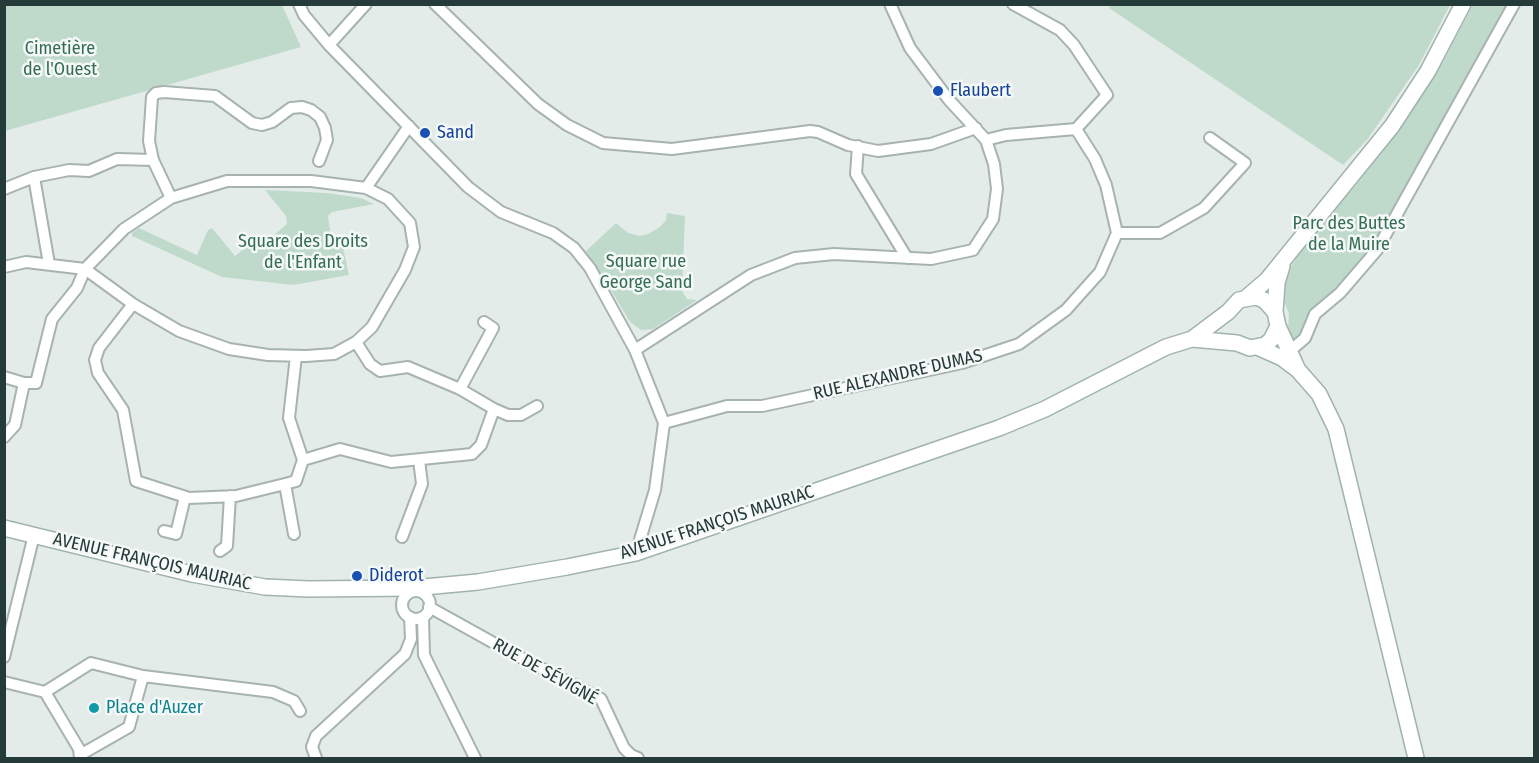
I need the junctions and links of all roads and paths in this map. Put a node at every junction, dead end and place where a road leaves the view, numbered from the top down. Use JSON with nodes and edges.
{"nodes":[{"id":1,"x":299,"y":4,"type":"edge"},
{"id":2,"x":366,"y":4,"type":"edge"},
{"id":3,"x":435,"y":4,"type":"edge"},
{"id":4,"x":890,"y":4,"type":"edge"},
{"id":5,"x":1013,"y":4,"type":"edge"},
{"id":6,"x":1463,"y":4,"type":"edge"},
{"id":7,"x":1514,"y":4,"type":"edge"},
{"id":8,"x":329,"y":45,"type":"junction"},
{"id":9,"x":409,"y":126,"type":"junction"},
{"id":10,"x":976,"y":128,"type":"junction"},
{"id":11,"x":1076,"y":129,"type":"junction"},
{"id":12,"x":1210,"y":138,"type":"dead end"},
{"id":13,"x":986,"y":140,"type":"junction"},
{"id":14,"x":858,"y":146,"type":"junction"},
{"id":15,"x":153,"y":160,"type":"junction"},
{"id":16,"x":34,"y":177,"type":"junction"},
{"id":17,"x":311,"y":181,"type":"junction"},
{"id":18,"x":366,"y":188,"type":"junction"},
{"id":19,"x":4,"y":189,"type":"edge"},
{"id":20,"x":171,"y":198,"type":"junction"},
{"id":21,"x":1117,"y":233,"type":"junction"},
{"id":22,"x":1286,"y":255,"type":"junction"},
{"id":23,"x":908,"y":258,"type":"junction"},
{"id":24,"x":49,"y":264,"type":"junction"},
{"id":25,"x":4,"y":267,"type":"edge"},
{"id":26,"x":85,"y":269,"type":"junction"},
{"id":27,"x":1247,"y":297,"type":"junction"},
{"id":28,"x":133,"y":304,"type":"junction"},
{"id":29,"x":1228,"y":312,"type":"junction"},
{"id":30,"x":1276,"y":319,"type":"junction"},
{"id":31,"x":484,"y":322,"type":"dead end"},
{"id":32,"x":1192,"y":339,"type":"junction"},
{"id":33,"x":356,"y":342,"type":"junction"},
{"id":34,"x":1237,"y":343,"type":"junction"},
{"id":35,"x":1257,"y":347,"type":"junction"},
{"id":36,"x":635,"y":350,"type":"junction"},
{"id":37,"x":1290,"y":351,"type":"junction"},
{"id":38,"x":296,"y":356,"type":"junction"},
{"id":39,"x":1298,"y":370,"type":"junction"},
{"id":40,"x":4,"y":377,"type":"edge"},
{"id":41,"x":24,"y":383,"type":"junction"},
{"id":42,"x":460,"y":389,"type":"junction"},
{"id":43,"x":537,"y":406,"type":"dead end"},
{"id":44,"x":494,"y":409,"type":"junction"},
{"id":45,"x":664,"y":423,"type":"junction"},
{"id":46,"x":4,"y":436,"type":"edge"},
{"id":47,"x":303,"y":460,"type":"junction"},
{"id":48,"x":418,"y":460,"type":"junction"},
{"id":49,"x":285,"y":484,"type":"junction"},
{"id":50,"x":230,"y":496,"type":"junction"},
{"id":51,"x":185,"y":497,"type":"junction"},
{"id":52,"x":4,"y":528,"type":"edge"},
{"id":53,"x":164,"y":531,"type":"dead end"},
{"id":54,"x":294,"y":534,"type":"dead end"},
{"id":55,"x":34,"y":535,"type":"junction"},
{"id":56,"x":402,"y":537,"type":"dead end"},
{"id":57,"x":638,"y":546,"type":"junction"},
{"id":58,"x":220,"y":550,"type":"dead end"},
{"id":59,"x":400,"y":593,"type":"junction"},
{"id":60,"x":429,"y":598,"type":"junction"},
{"id":61,"x":410,"y":617,"type":"junction"},
{"id":62,"x":423,"y":617,"type":"junction"},
{"id":63,"x":4,"y":657,"type":"edge"},
{"id":64,"x":143,"y":676,"type":"junction"},
{"id":65,"x":4,"y":682,"type":"edge"},
{"id":66,"x":45,"y":692,"type":"junction"},
{"id":67,"x":300,"y":711,"type":"dead end"},
{"id":68,"x":80,"y":757,"type":"edge"},
{"id":69,"x":633,"y":758,"type":"edge"},
{"id":70,"x":316,"y":759,"type":"edge"},
{"id":71,"x":475,"y":759,"type":"edge"},
{"id":72,"x":1416,"y":759,"type":"edge"}],
"edges":[{"from":1,"to":8,"type":"street"},
{"from":2,"to":8,"type":"street"},
{"from":3,"to":14,"type":"street"},
{"from":4,"to":10,"type":"street"},
{"from":5,"to":11,"type":"street"},
{"from":6,"to":22,"type":"street","name":"AVENUE FRANÇOIS MAURIAC"},
{"from":7,"to":37,"type":"street"},
{"from":8,"to":9,"type":"street"},
{"from":9,"to":18,"type":"street"},
{"from":9,"to":36,"type":"street"},
{"from":10,"to":13,"type":"street"},
{"from":10,"to":14,"type":"street"},
{"from":11,"to":13,"type":"street"},
{"from":11,"to":21,"type":"street"},
{"from":12,"to":21,"type":"street"},
{"from":13,"to":23,"type":"street"},
{"from":14,"to":23,"type":"street"},
{"from":15,"to":16,"type":"street"},
{"from":15,"to":17,"type":"street"},
{"from":15,"to":20,"type":"street"},
{"from":16,"to":19,"type":"street"},
{"from":16,"to":24,"type":"street"},
{"from":17,"to":18,"type":"street"},
{"from":17,"to":20,"type":"street"},
{"from":18,"to":33,"type":"street"},
{"from":20,"to":26,"type":"street"},
{"from":21,"to":45,"type":"street","name":"RUE ALEXANDRE DUMAS"},
{"from":22,"to":27,"type":"street","name":"AVENUE FRANÇOIS MAURIAC"},
{"from":22,"to":30,"type":"street","name":"AVENUE FRANÇOIS MAURIAC"},
{"from":23,"to":36,"type":"street"},
{"from":24,"to":25,"type":"street"},
{"from":24,"to":26,"type":"street"},
{"from":26,"to":28,"type":"street"},
{"from":26,"to":41,"type":"street"},
{"from":27,"to":29,"type":"street","name":"AVENUE FRANÇOIS MAURIAC"},
{"from":27,"to":30,"type":"street"},
{"from":28,"to":38,"type":"street"},
{"from":28,"to":51,"type":"street"},
{"from":29,"to":32,"type":"street","name":"AVENUE FRANÇOIS MAURIAC"},
{"from":29,"to":34,"type":"street"},
{"from":30,"to":35,"type":"street"},
{"from":30,"to":37,"type":"street"},
{"from":31,"to":42,"type":"street"},
{"from":32,"to":34,"type":"street","name":"AVENUE FRANÇOIS MAURIAC"},
{"from":32,"to":57,"type":"street","name":"AVENUE FRANÇOIS MAURIAC"},
{"from":33,"to":38,"type":"street"},
{"from":33,"to":42,"type":"street"},
{"from":34,"to":35,"type":"street","name":"AVENUE FRANÇOIS MAURIAC"},
{"from":35,"to":39,"type":"street","name":"AVENUE FRANÇOIS MAURIAC"},
{"from":36,"to":45,"type":"street"},
{"from":37,"to":39,"type":"street"},
{"from":38,"to":47,"type":"street"},
{"from":39,"to":72,"type":"street"},
{"from":40,"to":41,"type":"street"},
{"from":41,"to":46,"type":"street"},
{"from":42,"to":44,"type":"street"},
{"from":43,"to":44,"type":"street"},
{"from":44,"to":48,"type":"street"},
{"from":45,"to":57,"type":"street"},
{"from":47,"to":48,"type":"street"},
{"from":47,"to":49,"type":"street"},
{"from":48,"to":56,"type":"street"},
{"from":49,"to":50,"type":"street"},
{"from":49,"to":54,"type":"street"},
{"from":50,"to":51,"type":"street"},
{"from":50,"to":58,"type":"street"},
{"from":51,"to":53,"type":"street"},
{"from":52,"to":55,"type":"street","name":"AVENUE FRANÇOIS MAURIAC"},
{"from":55,"to":59,"type":"street","name":"AVENUE FRANÇOIS MAURIAC"},
{"from":55,"to":63,"type":"street"},
{"from":57,"to":60,"type":"street","name":"AVENUE FRANÇOIS MAURIAC"},
{"from":59,"to":60,"type":"street","name":"AVENUE FRANÇOIS MAURIAC"},
{"from":59,"to":61,"type":"street"},
{"from":60,"to":62,"type":"street"},
{"from":60,"to":69,"type":"street","name":"RUE DE SÉVIGNÉ"},
{"from":61,"to":62,"type":"street"},
{"from":61,"to":70,"type":"street"},
{"from":62,"to":71,"type":"street"},
{"from":64,"to":66,"type":"street"},
{"from":64,"to":67,"type":"street"},
{"from":64,"to":68,"type":"street"},
{"from":65,"to":66,"type":"street"},
{"from":66,"to":68,"type":"street"}]}
